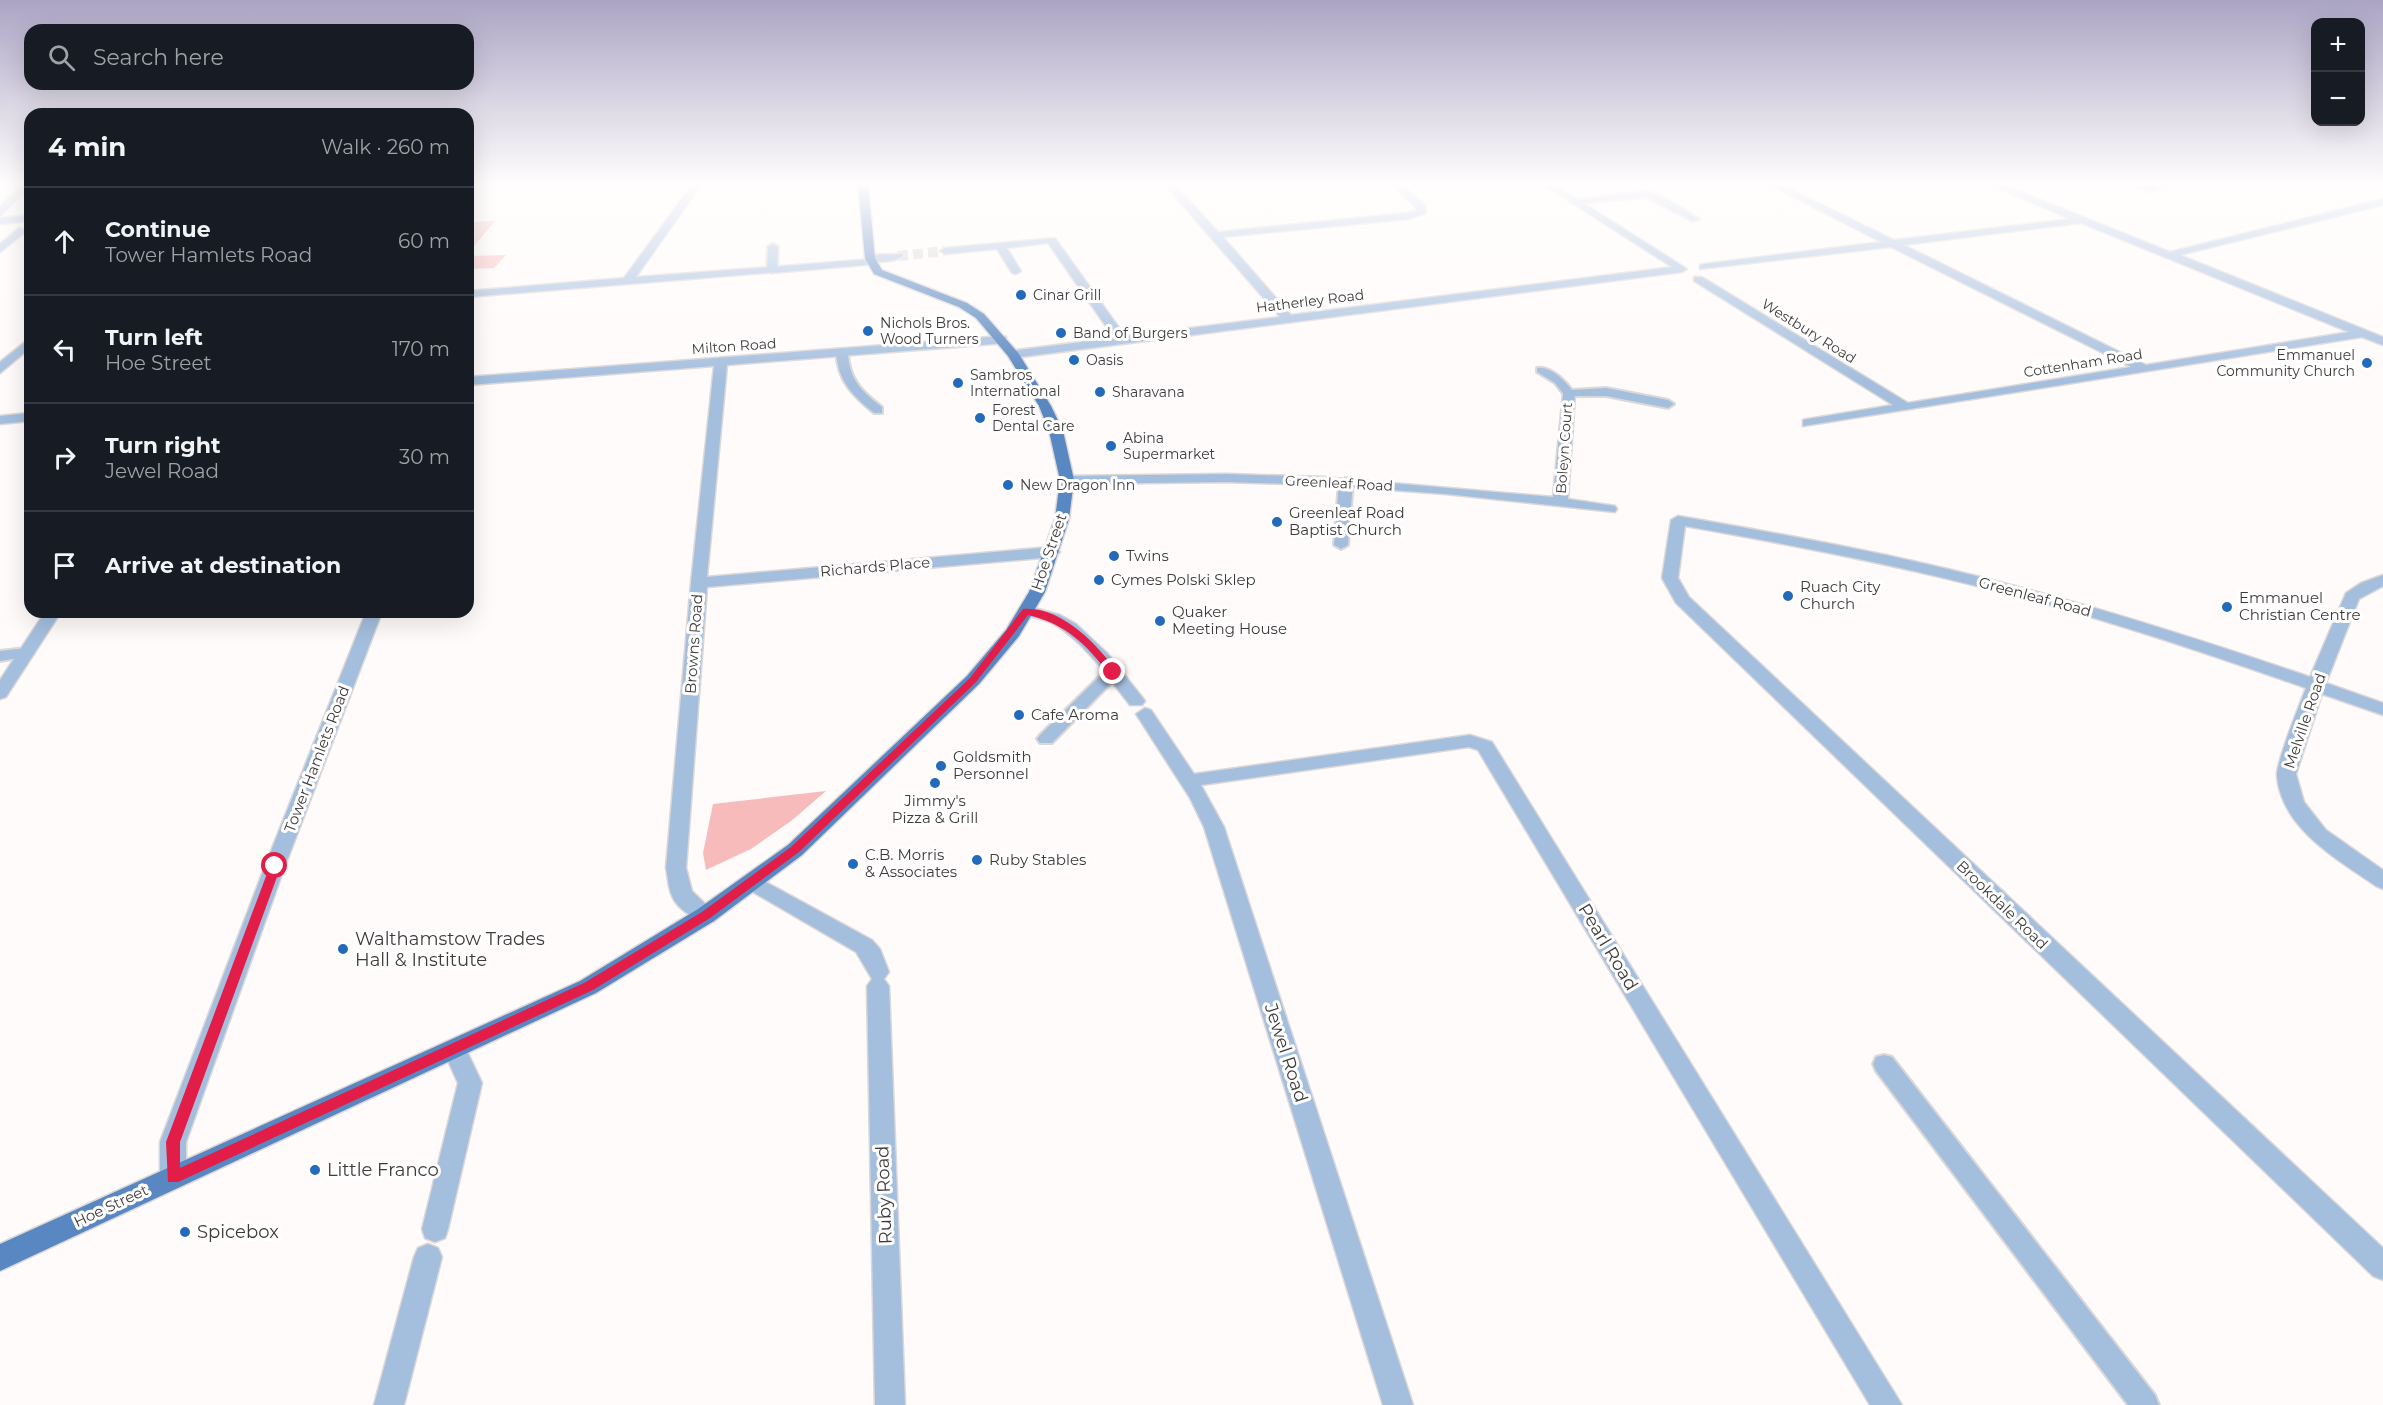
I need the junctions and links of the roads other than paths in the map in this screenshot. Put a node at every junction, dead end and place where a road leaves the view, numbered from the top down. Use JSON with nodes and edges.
{"nodes":[{"id":1,"x":650,"y":251,"type":"edge"},
{"id":2,"x":774,"y":251,"type":"edge"},
{"id":3,"x":869,"y":251,"type":"edge"},
{"id":4,"x":945,"y":251,"type":"tunnel mouth"},
{"id":5,"x":949,"y":251,"type":"edge"},
{"id":6,"x":1003,"y":251,"type":"edge"},
{"id":7,"x":1059,"y":251,"type":"edge"},
{"id":8,"x":1229,"y":251,"type":"edge"},
{"id":9,"x":1653,"y":251,"type":"edge"},
{"id":10,"x":1832,"y":251,"type":"edge"},
{"id":11,"x":1906,"y":251,"type":"edge"},
{"id":12,"x":2158,"y":251,"type":"edge"},
{"id":13,"x":2187,"y":251,"type":"edge"},
{"id":14,"x":2169,"y":255,"type":"junction"},
{"id":15,"x":898,"y":256,"type":"tunnel mouth"},
{"id":16,"x":870,"y":260,"type":"junction"},
{"id":17,"x":1704,"y":267,"type":"dead end"},
{"id":18,"x":772,"y":270,"type":"junction"},
{"id":19,"x":1016,"y":271,"type":"dead end"},
{"id":20,"x":1698,"y":279,"type":"dead end"},
{"id":21,"x":628,"y":281,"type":"junction"},
{"id":22,"x":474,"y":294,"type":"edge"},
{"id":23,"x":1288,"y":319,"type":"junction"},
{"id":24,"x":2363,"y":333,"type":"junction"},
{"id":25,"x":1002,"y":340,"type":"junction"},
{"id":26,"x":1122,"y":340,"type":"junction"},
{"id":27,"x":2383,"y":340,"type":"edge"},
{"id":28,"x":24,"y":347,"type":"edge"},
{"id":29,"x":842,"y":352,"type":"junction"},
{"id":30,"x":1013,"y":354,"type":"junction"},
{"id":31,"x":721,"y":362,"type":"junction"},
{"id":32,"x":0,"y":369,"type":"edge"},
{"id":33,"x":2145,"y":369,"type":"junction"},
{"id":34,"x":1541,"y":370,"type":"dead end"},
{"id":35,"x":474,"y":381,"type":"edge"},
{"id":36,"x":1569,"y":394,"type":"junction"},
{"id":37,"x":1668,"y":404,"type":"dead end"},
{"id":38,"x":1905,"y":407,"type":"junction"},
{"id":39,"x":879,"y":410,"type":"dead end"},
{"id":40,"x":24,"y":418,"type":"edge"},
{"id":41,"x":0,"y":420,"type":"edge"},
{"id":42,"x":1809,"y":423,"type":"dead end"},
{"id":43,"x":1067,"y":480,"type":"junction"},
{"id":44,"x":1346,"y":482,"type":"junction"},
{"id":45,"x":1560,"y":502,"type":"junction"},
{"id":46,"x":1610,"y":509,"type":"dead end"},
{"id":47,"x":1678,"y":520,"type":"joint"},
{"id":48,"x":1341,"y":545,"type":"dead end"},
{"id":49,"x":1052,"y":552,"type":"junction"},
{"id":50,"x":2383,"y":580,"type":"edge"},
{"id":51,"x":699,"y":583,"type":"junction"},
{"id":52,"x":1026,"y":611,"type":"junction"},
{"id":53,"x":49,"y":618,"type":"edge"},
{"id":54,"x":372,"y":618,"type":"edge"},
{"id":55,"x":26,"y":653,"type":"junction"},
{"id":56,"x":0,"y":656,"type":"edge"},
{"id":57,"x":1113,"y":672,"type":"junction"},
{"id":58,"x":2316,"y":685,"type":"junction"},
{"id":59,"x":0,"y":693,"type":"edge"},
{"id":60,"x":2383,"y":709,"type":"edge"},
{"id":61,"x":1046,"y":739,"type":"dead end"},
{"id":62,"x":1189,"y":782,"type":"junction"},
{"id":63,"x":2383,"y":881,"type":"edge"},
{"id":64,"x":753,"y":883,"type":"junction"},
{"id":65,"x":706,"y":915,"type":"junction"},
{"id":66,"x":455,"y":1050,"type":"junction"},
{"id":67,"x":1884,"y":1064,"type":"dead end"},
{"id":68,"x":173,"y":1178,"type":"junction"},
{"id":69,"x":435,"y":1229,"type":"dead end"},
{"id":70,"x":428,"y":1257,"type":"dead end"},
{"id":71,"x":0,"y":1258,"type":"edge"},
{"id":72,"x":2383,"y":1267,"type":"edge"},
{"id":73,"x":389,"y":1405,"type":"edge"},
{"id":74,"x":890,"y":1405,"type":"edge"},
{"id":75,"x":1398,"y":1405,"type":"edge"},
{"id":76,"x":1887,"y":1405,"type":"edge"},
{"id":77,"x":2145,"y":1405,"type":"edge"}],
"edges":[{"from":1,"to":21,"type":"street"},
{"from":2,"to":18,"type":"lane"},
{"from":3,"to":16,"type":"main road"},
{"from":4,"to":5,"type":"street"},
{"from":6,"to":19,"type":"street"},
{"from":7,"to":26,"type":"street"},
{"from":8,"to":23,"type":"street"},
{"from":9,"to":23,"type":"street","name":"Hatherley Road"},
{"from":10,"to":17,"type":"street"},
{"from":11,"to":33,"type":"street"},
{"from":12,"to":14,"type":"street"},
{"from":13,"to":14,"type":"street"},
{"from":14,"to":24,"type":"street"},
{"from":15,"to":16,"type":"street"},
{"from":16,"to":18,"type":"street"},
{"from":16,"to":25,"type":"main road","name":"Hoe Street"},
{"from":18,"to":21,"type":"street"},
{"from":20,"to":38,"type":"street","name":"Westbury Road"},
{"from":21,"to":22,"type":"street"},
{"from":23,"to":26,"type":"street","name":"Hatherley Road"},
{"from":24,"to":27,"type":"street"},
{"from":24,"to":33,"type":"street","name":"Cottenham Road"},
{"from":25,"to":29,"type":"street","name":"Milton Road"},
{"from":25,"to":30,"type":"main road","name":"Hoe Street"},
{"from":26,"to":30,"type":"street","name":"Hatherley Road"},
{"from":28,"to":32,"type":"street"},
{"from":29,"to":31,"type":"street","name":"Milton Road"},
{"from":29,"to":39,"type":"lane"},
{"from":30,"to":43,"type":"main road","name":"Hoe Street"},
{"from":31,"to":35,"type":"street","name":"Milton Road"},
{"from":31,"to":51,"type":"street","name":"Browns Road"},
{"from":33,"to":38,"type":"street","name":"Cottenham Road"},
{"from":34,"to":36,"type":"lane","name":"Boleyn Court"},
{"from":36,"to":37,"type":"lane","name":"Boleyn Court"},
{"from":36,"to":45,"type":"street","name":"Boleyn Court"},
{"from":38,"to":42,"type":"street","name":"Cottenham Road"},
{"from":40,"to":41,"type":"street"},
{"from":43,"to":44,"type":"street","name":"Greenleaf Road"},
{"from":43,"to":49,"type":"main road","name":"Hoe Street"},
{"from":44,"to":45,"type":"street","name":"Greenleaf Road"},
{"from":44,"to":48,"type":"lane"},
{"from":45,"to":46,"type":"street","name":"Greenleaf Road"},
{"from":47,"to":58,"type":"street","name":"Greenleaf Road"},
{"from":47,"to":72,"type":"street","name":"Brookdale Road"},
{"from":49,"to":51,"type":"street","name":"Richards Place"},
{"from":49,"to":52,"type":"main road","name":"Hoe Street"},
{"from":50,"to":58,"type":"street","name":"Melville Road"},
{"from":51,"to":65,"type":"street","name":"Browns Road"},
{"from":52,"to":57,"type":"street","name":"Jewel Road"},
{"from":52,"to":64,"type":"main road","name":"Hoe Street"},
{"from":53,"to":55,"type":"street"},
{"from":54,"to":68,"type":"street","name":"Tower Hamlets Road"},
{"from":55,"to":56,"type":"lane"},
{"from":55,"to":59,"type":"street"},
{"from":57,"to":61,"type":"lane"},
{"from":57,"to":62,"type":"street","name":"Jewel Road"},
{"from":58,"to":60,"type":"street","name":"Greenleaf Road"},
{"from":58,"to":63,"type":"street","name":"Melville Road"},
{"from":62,"to":75,"type":"street","name":"Jewel Road"},
{"from":62,"to":76,"type":"street","name":"Pearl Road"},
{"from":64,"to":65,"type":"main road","name":"Hoe Street"},
{"from":64,"to":74,"type":"street","name":"Ruby Road"},
{"from":65,"to":66,"type":"main road","name":"Hoe Street"},
{"from":66,"to":68,"type":"main road","name":"Hoe Street"},
{"from":66,"to":69,"type":"street"},
{"from":67,"to":77,"type":"lane"},
{"from":68,"to":71,"type":"main road","name":"Hoe Street"},
{"from":70,"to":73,"type":"street"}]}
